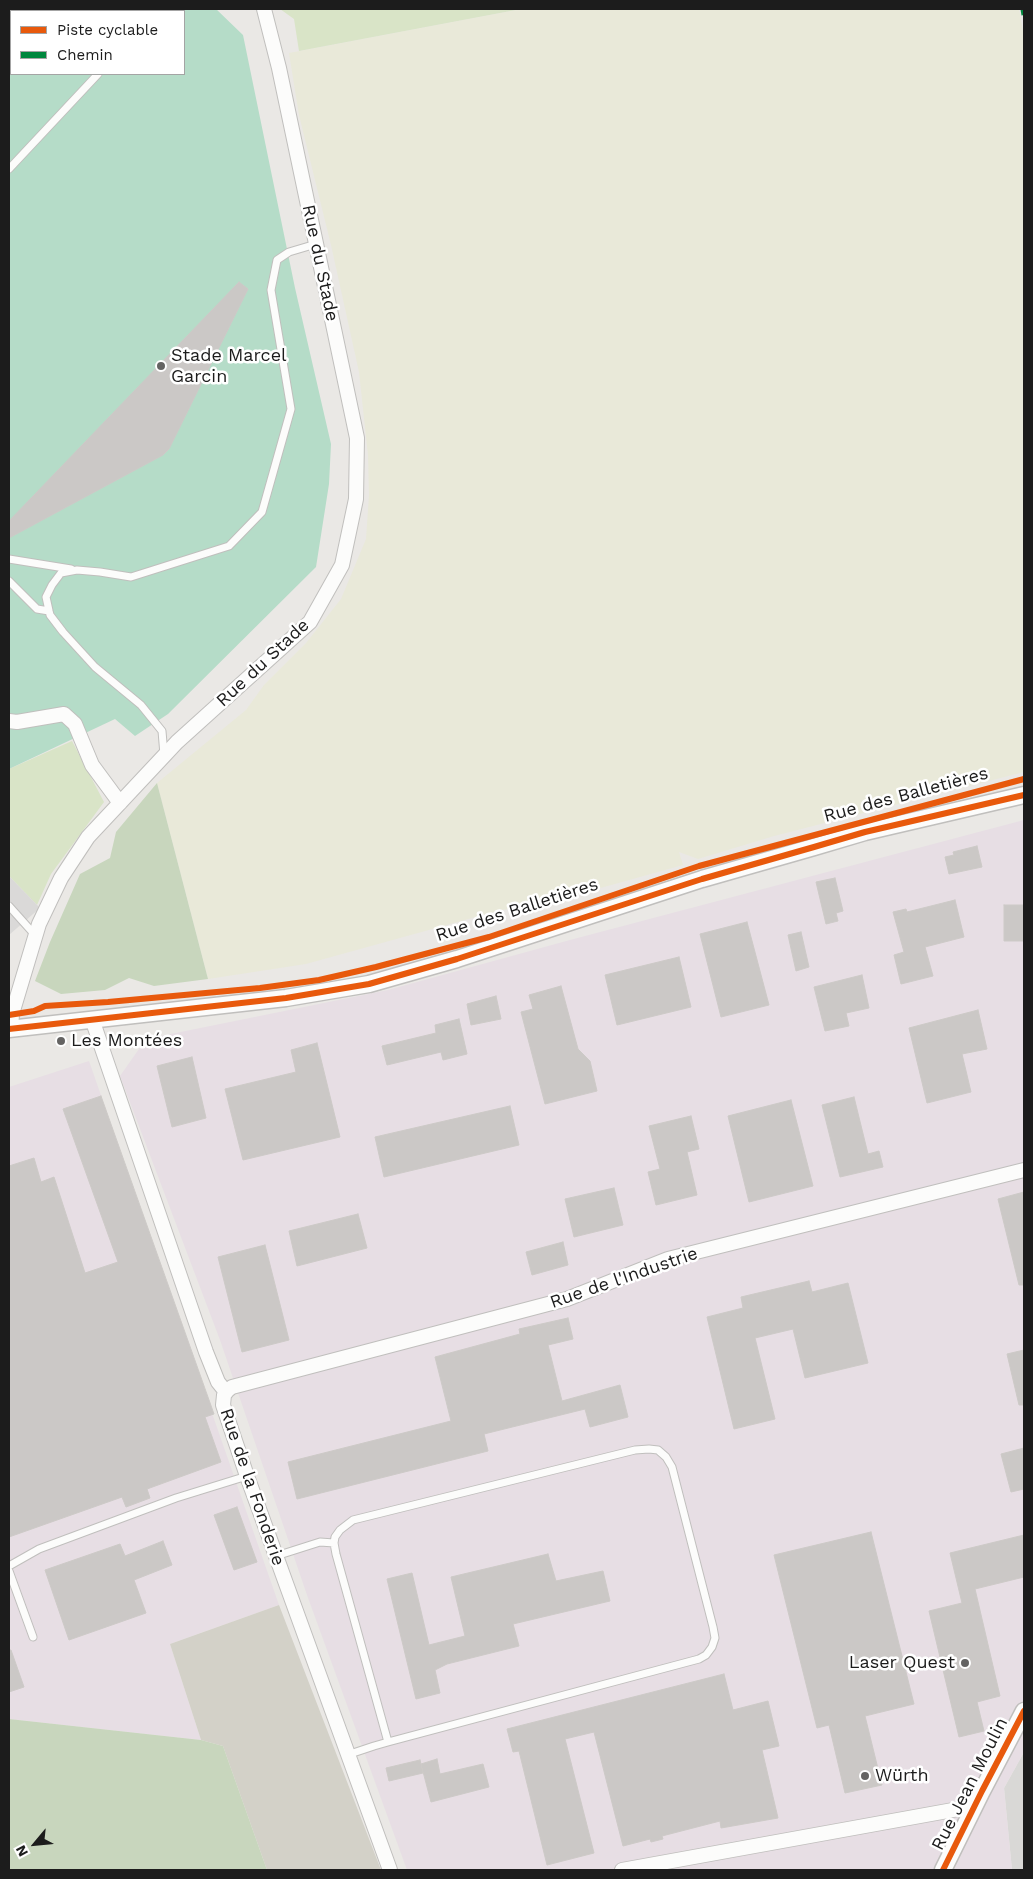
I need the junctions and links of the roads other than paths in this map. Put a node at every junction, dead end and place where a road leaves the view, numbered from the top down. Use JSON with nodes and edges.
{"nodes":[{"id":1,"x":264,"y":9,"type":"edge"},
{"id":2,"x":97,"y":75,"type":"edge"},
{"id":3,"x":9,"y":169,"type":"edge"},
{"id":4,"x":316,"y":244,"type":"junction"},
{"id":5,"x":9,"y":559,"type":"edge"},
{"id":6,"x":76,"y":570,"type":"junction"},
{"id":7,"x":9,"y":581,"type":"edge"},
{"id":8,"x":49,"y":611,"type":"junction"},
{"id":9,"x":9,"y":721,"type":"edge"},
{"id":10,"x":164,"y":756,"type":"junction"},
{"id":11,"x":1024,"y":795,"type":"edge"},
{"id":12,"x":120,"y":803,"type":"junction"},
{"id":13,"x":9,"y":906,"type":"edge"},
{"id":14,"x":35,"y":935,"type":"junction"},
{"id":15,"x":92,"y":1019,"type":"junction"},
{"id":16,"x":10,"y":1029,"type":"edge"},
{"id":17,"x":1024,"y":1170,"type":"edge"},
{"id":18,"x":226,"y":1392,"type":"junction"},
{"id":19,"x":246,"y":1476,"type":"junction"},
{"id":20,"x":334,"y":1543,"type":"junction"},
{"id":21,"x":276,"y":1556,"type":"junction"},
{"id":22,"x":9,"y":1566,"type":"edge"},
{"id":23,"x":9,"y":1571,"type":"edge"},
{"id":24,"x":33,"y":1637,"type":"dead end"},
{"id":25,"x":1024,"y":1711,"type":"edge"},
{"id":26,"x":388,"y":1742,"type":"junction"},
{"id":27,"x":347,"y":1755,"type":"junction"},
{"id":28,"x":975,"y":1806,"type":"junction"},
{"id":29,"x":390,"y":1870,"type":"edge"},
{"id":30,"x":622,"y":1870,"type":"edge"},
{"id":31,"x":944,"y":1870,"type":"edge"}],
"edges":[{"from":1,"to":4,"type":"street","name":"Rue du Stade"},
{"from":2,"to":3,"type":"lane"},
{"from":4,"to":6,"type":"lane"},
{"from":4,"to":10,"type":"street","name":"Rue du Stade"},
{"from":5,"to":6,"type":"lane"},
{"from":6,"to":8,"type":"lane"},
{"from":7,"to":8,"type":"lane"},
{"from":8,"to":10,"type":"lane"},
{"from":9,"to":12,"type":"street"},
{"from":10,"to":12,"type":"street","name":"Rue du Stade"},
{"from":11,"to":15,"type":"street"},
{"from":12,"to":14,"type":"street","name":"Rue du Stade"},
{"from":13,"to":14,"type":"lane"},
{"from":14,"to":16,"type":"street","name":"Rue du Stade"},
{"from":15,"to":16,"type":"street"},
{"from":15,"to":18,"type":"street","name":"Rue de la Fonderie"},
{"from":17,"to":18,"type":"street","name":"Rue de l'Industrie"},
{"from":18,"to":19,"type":"street","name":"Rue de la Fonderie"},
{"from":19,"to":21,"type":"street","name":"Rue de la Fonderie"},
{"from":19,"to":22,"type":"lane"},
{"from":20,"to":21,"type":"lane"},
{"from":20,"to":26,"type":"lane"},
{"from":20,"to":26,"type":"lane"},
{"from":21,"to":27,"type":"street","name":"Rue de la Fonderie"},
{"from":23,"to":24,"type":"lane"},
{"from":25,"to":28,"type":"street","name":"Rue Jean Moulin"},
{"from":26,"to":27,"type":"lane"},
{"from":27,"to":29,"type":"street","name":"Rue de la Fonderie"},
{"from":28,"to":30,"type":"street"},
{"from":28,"to":31,"type":"street","name":"Rue Jean Moulin"}]}
